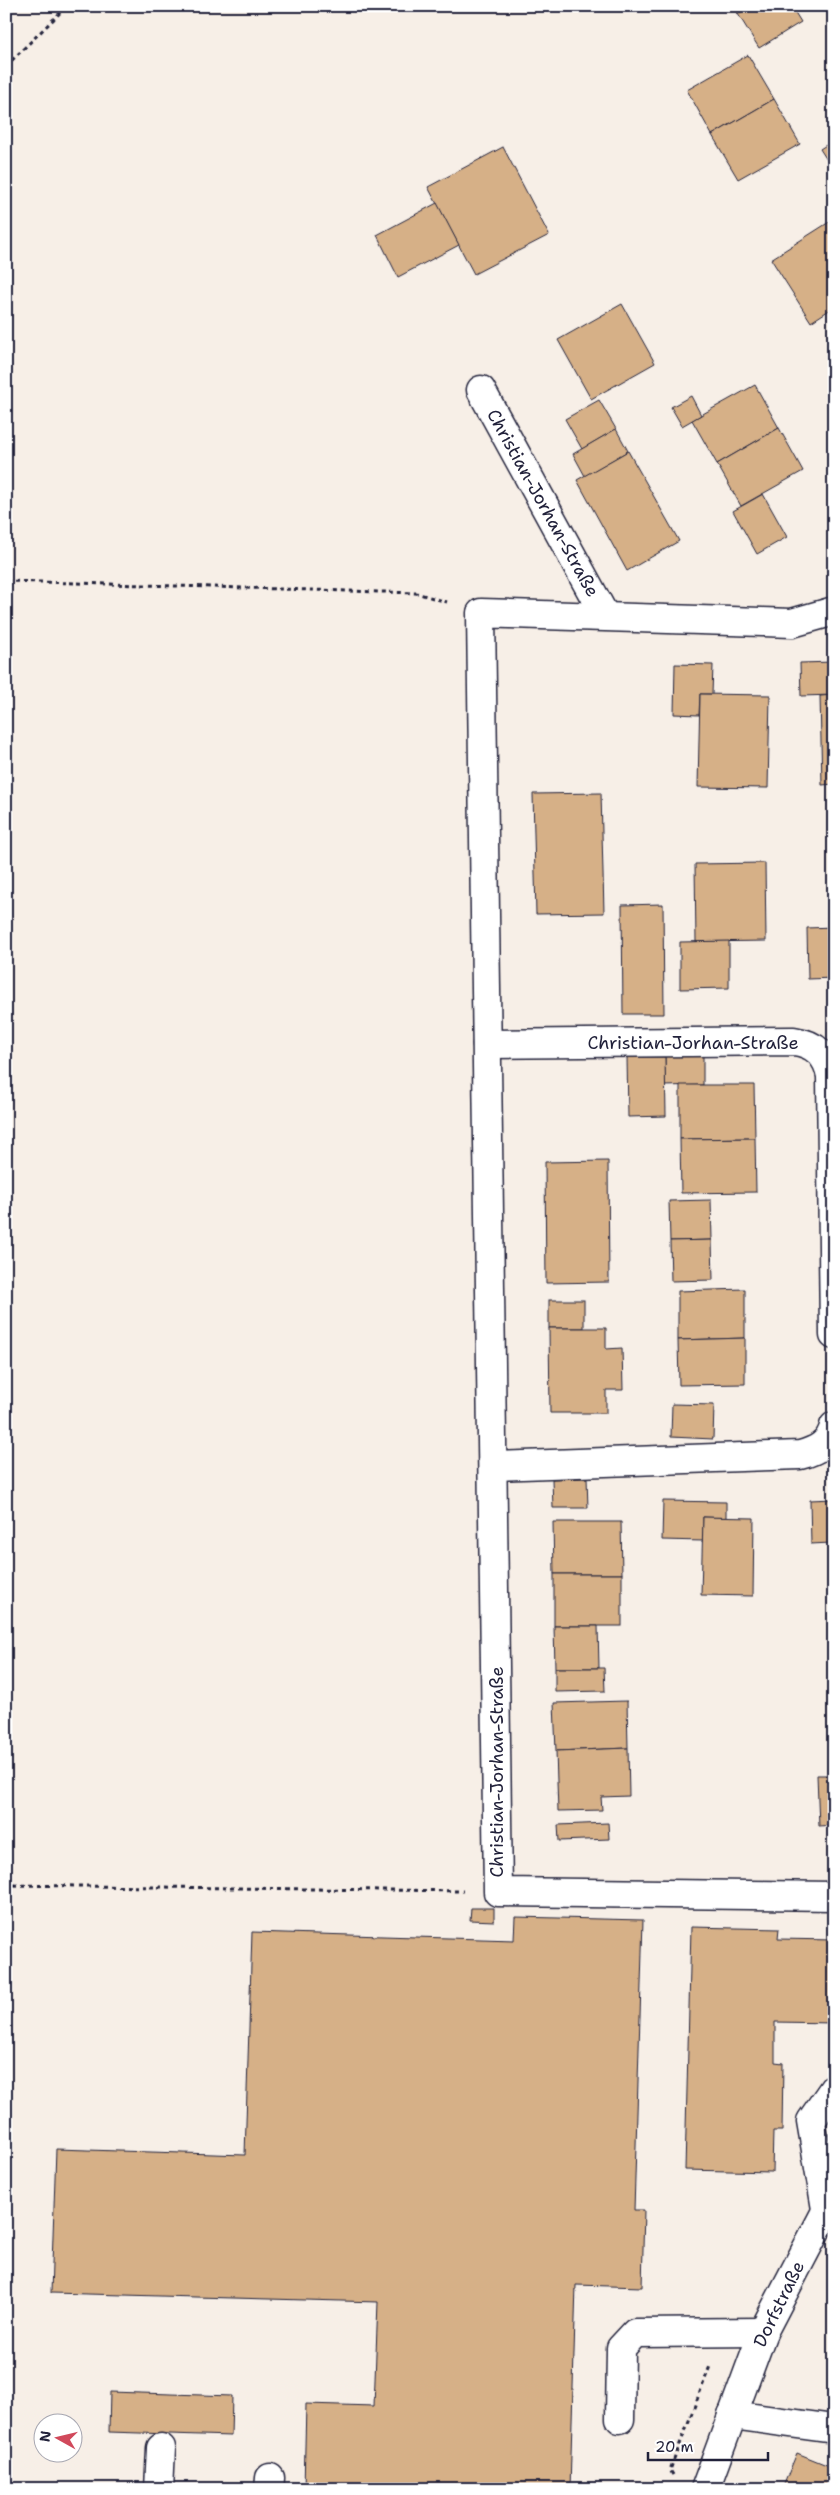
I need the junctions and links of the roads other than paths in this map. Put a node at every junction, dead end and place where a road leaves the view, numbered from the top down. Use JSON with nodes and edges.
{"nodes":[{"id":1,"x":480,"y":390,"type":"dead end"},
{"id":2,"x":834,"y":611,"type":"edge"},
{"id":3,"x":605,"y":616,"type":"junction"},
{"id":4,"x":486,"y":1044,"type":"junction"},
{"id":5,"x":834,"y":1335,"type":"edge"},
{"id":6,"x":834,"y":1426,"type":"edge"},
{"id":7,"x":495,"y":1466,"type":"junction"},
{"id":8,"x":834,"y":1896,"type":"edge"},
{"id":9,"x":834,"y":2088,"type":"edge"},
{"id":10,"x":830,"y":2203,"type":"edge"},
{"id":11,"x":763,"y":2332,"type":"junction"},
{"id":12,"x":732,"y":2415,"type":"junction"},
{"id":13,"x":620,"y":2419,"type":"dead end"},
{"id":14,"x":834,"y":2429,"type":"edge"},
{"id":15,"x":161,"y":2448,"type":"dead end"},
{"id":16,"x":159,"y":2489,"type":"edge"},
{"id":17,"x":705,"y":2489,"type":"edge"}],
"edges":[{"from":1,"to":3,"type":"street","name":"Christian-Jorhan-Straße"},
{"from":2,"to":3,"type":"street","name":"Christian-Jorhan-Straße"},
{"from":3,"to":4,"type":"street","name":"Christian-Jorhan-Straße"},
{"from":4,"to":5,"type":"street","name":"Christian-Jorhan-Straße"},
{"from":4,"to":7,"type":"street","name":"Christian-Jorhan-Straße"},
{"from":6,"to":7,"type":"street"},
{"from":7,"to":8,"type":"street","name":"Christian-Jorhan-Straße"},
{"from":9,"to":10,"type":"street"},
{"from":10,"to":11,"type":"street","name":"Dorfstraße"},
{"from":11,"to":12,"type":"street","name":"Dorfstraße"},
{"from":11,"to":13,"type":"street"},
{"from":12,"to":14,"type":"street"},
{"from":12,"to":17,"type":"street","name":"Dorfstraße"},
{"from":15,"to":16,"type":"street"}]}
